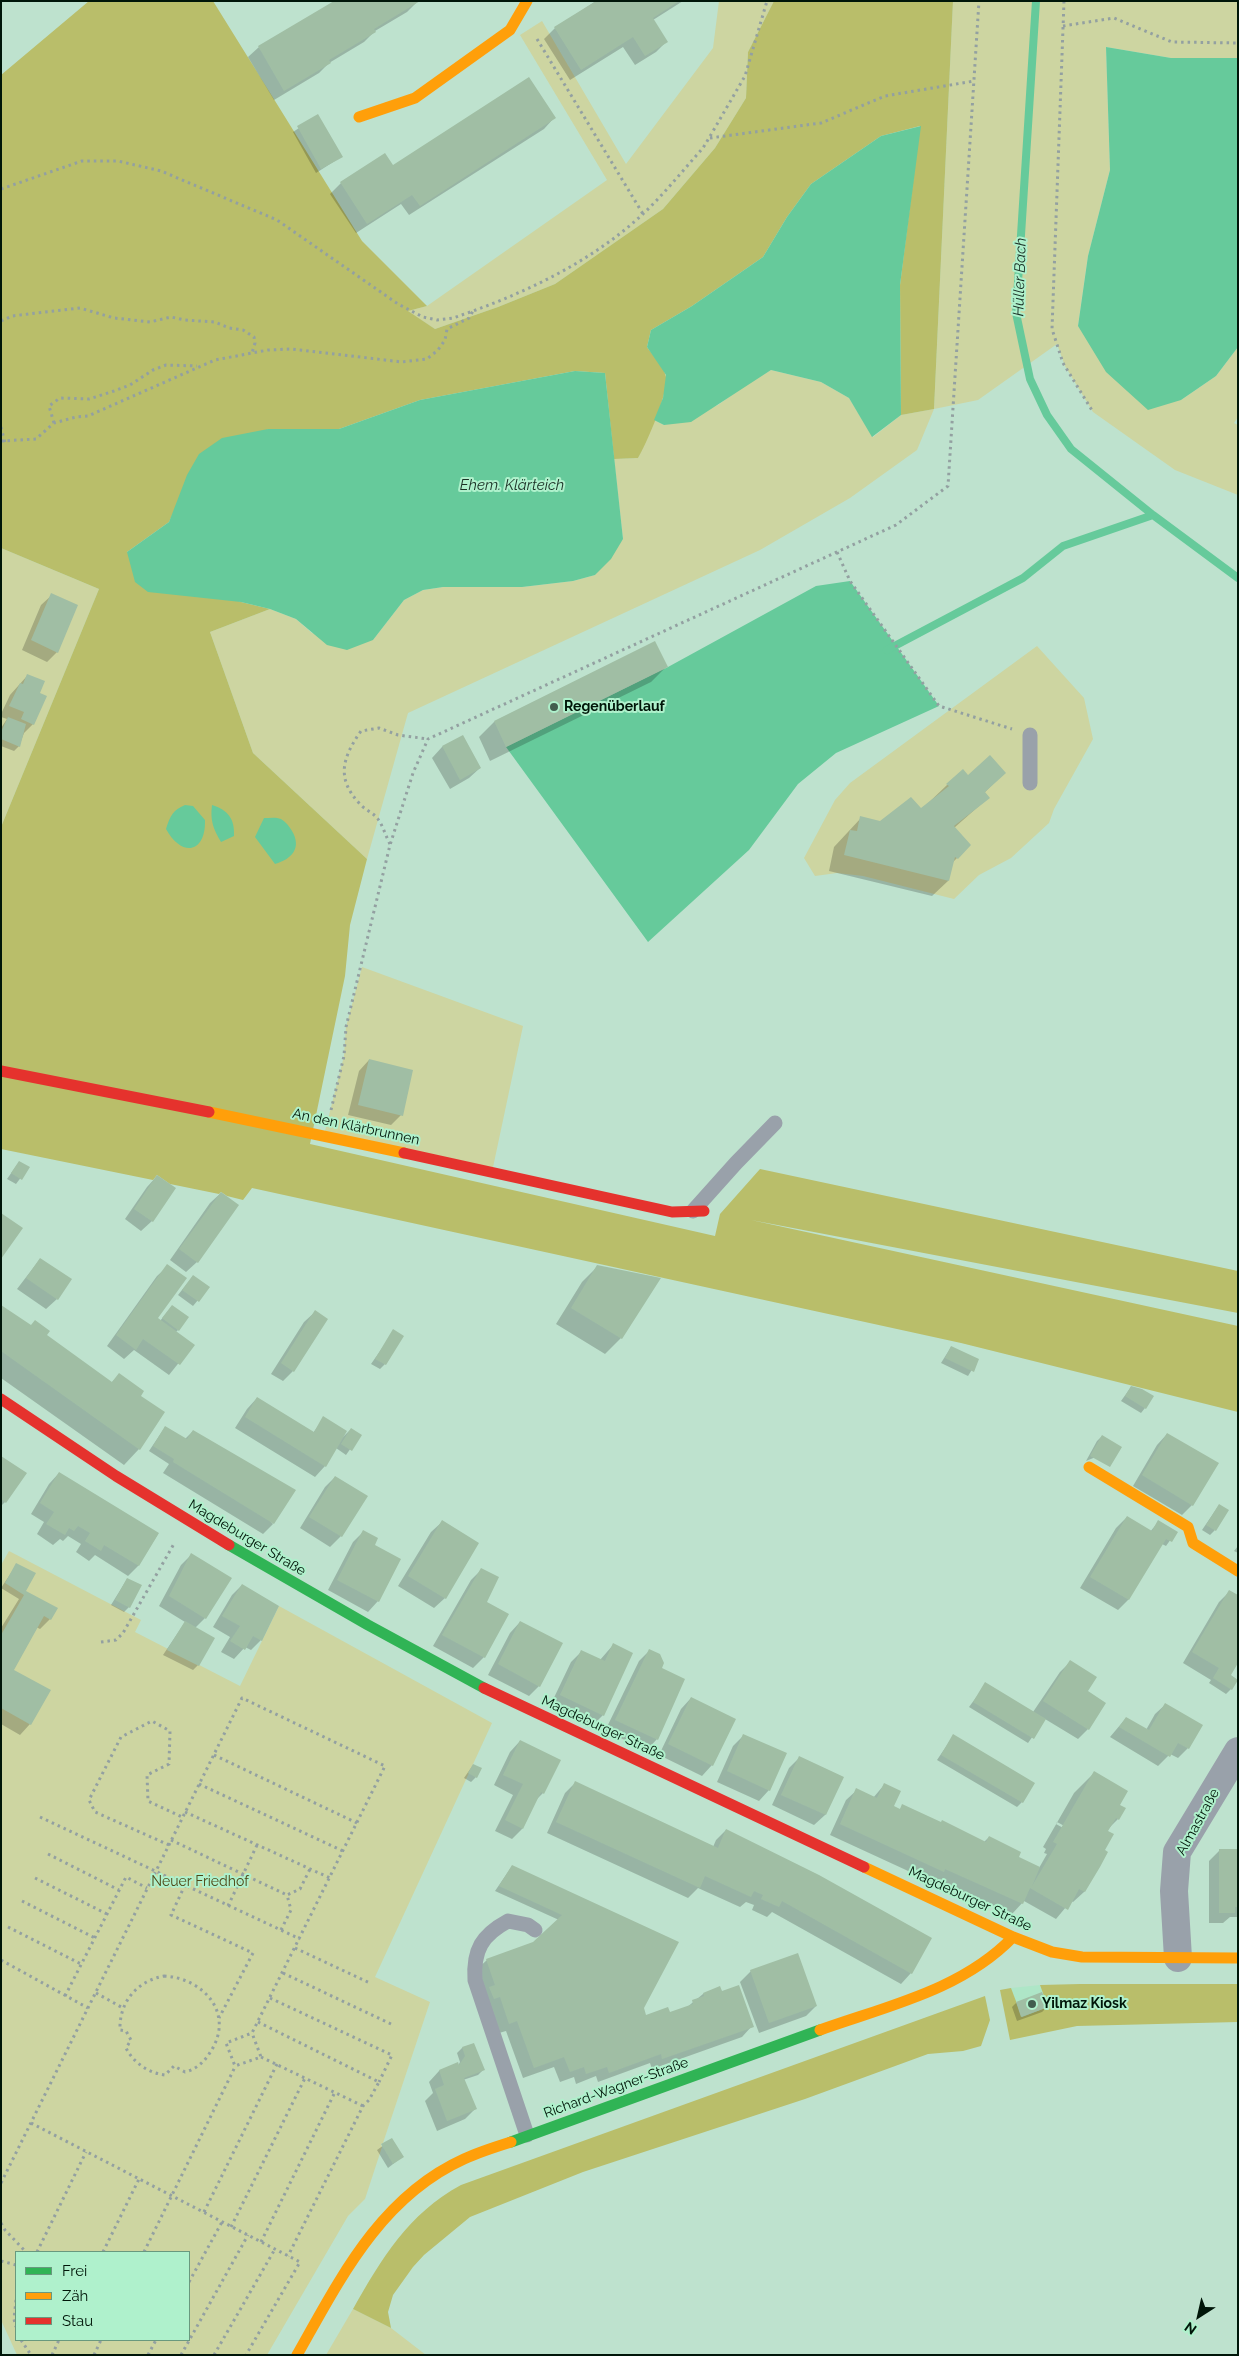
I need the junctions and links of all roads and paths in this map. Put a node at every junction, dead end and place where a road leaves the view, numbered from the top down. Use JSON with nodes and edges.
{"nodes":[{"id":1,"x":527,"y":1,"type":"edge"},
{"id":2,"x":767,"y":1,"type":"edge"},
{"id":3,"x":979,"y":1,"type":"edge"},
{"id":4,"x":1064,"y":1,"type":"edge"},
{"id":5,"x":1063,"y":26,"type":"junction"},
{"id":6,"x":535,"y":30,"type":"dead end"},
{"id":7,"x":1238,"y":43,"type":"edge"},
{"id":8,"x":974,"y":81,"type":"junction"},
{"id":9,"x":359,"y":117,"type":"dead end"},
{"id":10,"x":709,"y":138,"type":"junction"},
{"id":11,"x":1,"y":189,"type":"edge"},
{"id":12,"x":643,"y":214,"type":"junction"},
{"id":13,"x":474,"y":310,"type":"junction"},
{"id":14,"x":1,"y":321,"type":"edge"},
{"id":15,"x":252,"y":353,"type":"junction"},
{"id":16,"x":198,"y":366,"type":"junction"},
{"id":17,"x":1093,"y":412,"type":"dead end"},
{"id":18,"x":54,"y":423,"type":"junction"},
{"id":19,"x":1,"y":427,"type":"edge"},
{"id":20,"x":3,"y":442,"type":"edge"},
{"id":21,"x":837,"y":552,"type":"junction"},
{"id":22,"x":1030,"y":735,"type":"joint"},
{"id":23,"x":428,"y":739,"type":"junction"},
{"id":24,"x":1030,"y":782,"type":"dead end"},
{"id":25,"x":390,"y":845,"type":"junction"},
{"id":26,"x":1,"y":1071,"type":"edge"},
{"id":27,"x":775,"y":1124,"type":"dead end"},
{"id":28,"x":324,"y":1135,"type":"junction"},
{"id":29,"x":699,"y":1211,"type":"joint"},
{"id":30,"x":1,"y":1399,"type":"edge"},
{"id":31,"x":1089,"y":1467,"type":"dead end"},
{"id":32,"x":187,"y":1520,"type":"junction"},
{"id":33,"x":1238,"y":1571,"type":"edge"},
{"id":34,"x":101,"y":1642,"type":"dead end"},
{"id":35,"x":1238,"y":1751,"type":"edge"},
{"id":36,"x":214,"y":1755,"type":"junction"},
{"id":37,"x":199,"y":1784,"type":"junction"},
{"id":38,"x":185,"y":1812,"type":"junction"},
{"id":39,"x":40,"y":1818,"type":"dead end"},
{"id":40,"x":182,"y":1818,"type":"junction"},
{"id":41,"x":357,"y":1823,"type":"junction"},
{"id":42,"x":171,"y":1840,"type":"junction"},
{"id":43,"x":168,"y":1845,"type":"junction"},
{"id":44,"x":257,"y":1845,"type":"junction"},
{"id":45,"x":343,"y":1851,"type":"junction"},
{"id":46,"x":48,"y":1854,"type":"dead end"},
{"id":47,"x":310,"y":1869,"type":"junction"},
{"id":48,"x":155,"y":1872,"type":"junction"},
{"id":49,"x":243,"y":1874,"type":"junction"},
{"id":50,"x":35,"y":1878,"type":"dead end"},
{"id":51,"x":330,"y":1878,"type":"junction"},
{"id":52,"x":185,"y":1885,"type":"junction"},
{"id":53,"x":147,"y":1888,"type":"junction"},
{"id":54,"x":119,"y":1890,"type":"junction"},
{"id":55,"x":287,"y":1895,"type":"junction"},
{"id":56,"x":22,"y":1901,"type":"dead end"},
{"id":57,"x":228,"y":1906,"type":"junction"},
{"id":58,"x":107,"y":1914,"type":"junction"},
{"id":59,"x":8,"y":1927,"type":"dead end"},
{"id":60,"x":280,"y":1930,"type":"junction"},
{"id":61,"x":536,"y":1930,"type":"dead end"},
{"id":62,"x":1013,"y":1937,"type":"junction"},
{"id":63,"x":95,"y":1938,"type":"junction"},
{"id":64,"x":300,"y":1939,"type":"junction"},
{"id":65,"x":295,"y":1948,"type":"junction"},
{"id":66,"x":1178,"y":1958,"type":"junction"},
{"id":67,"x":1238,"y":1958,"type":"edge"},
{"id":68,"x":1,"y":1960,"type":"edge"},
{"id":69,"x":82,"y":1964,"type":"junction"},
{"id":70,"x":282,"y":1973,"type":"junction"},
{"id":71,"x":370,"y":1983,"type":"dead end"},
{"id":72,"x":96,"y":1993,"type":"junction"},
{"id":73,"x":65,"y":1996,"type":"junction"},
{"id":74,"x":270,"y":1998,"type":"junction"},
{"id":75,"x":88,"y":2008,"type":"junction"},
{"id":76,"x":123,"y":2008,"type":"junction"},
{"id":77,"x":219,"y":2018,"type":"junction"},
{"id":78,"x":258,"y":2022,"type":"junction"},
{"id":79,"x":391,"y":2024,"type":"dead end"},
{"id":80,"x":252,"y":2033,"type":"junction"},
{"id":81,"x":218,"y":2038,"type":"junction"},
{"id":82,"x":226,"y":2042,"type":"junction"},
{"id":83,"x":261,"y":2057,"type":"junction"},
{"id":84,"x":277,"y":2064,"type":"junction"},
{"id":85,"x":235,"y":2066,"type":"junction"},
{"id":86,"x":305,"y":2078,"type":"junction"},
{"id":87,"x":379,"y":2082,"type":"junction"},
{"id":88,"x":335,"y":2092,"type":"junction"},
{"id":89,"x":363,"y":2106,"type":"junction"},
{"id":90,"x":31,"y":2123,"type":"junction"},
{"id":91,"x":527,"y":2136,"type":"junction"},
{"id":92,"x":86,"y":2152,"type":"junction"},
{"id":93,"x":139,"y":2179,"type":"junction"},
{"id":94,"x":1,"y":2184,"type":"edge"},
{"id":95,"x":171,"y":2196,"type":"junction"},
{"id":96,"x":204,"y":2212,"type":"junction"},
{"id":97,"x":222,"y":2222,"type":"junction"},
{"id":98,"x":1,"y":2223,"type":"edge"},
{"id":99,"x":231,"y":2227,"type":"junction"},
{"id":100,"x":248,"y":2235,"type":"junction"},
{"id":101,"x":261,"y":2242,"type":"junction"},
{"id":102,"x":275,"y":2249,"type":"junction"},
{"id":103,"x":25,"y":2251,"type":"edge"},
{"id":104,"x":37,"y":2251,"type":"edge"},
{"id":105,"x":103,"y":2251,"type":"edge"},
{"id":106,"x":144,"y":2251,"type":"edge"},
{"id":107,"x":288,"y":2256,"type":"junction"},
{"id":108,"x":1,"y":2261,"type":"edge"},
{"id":109,"x":15,"y":2265,"type":"edge"},
{"id":110,"x":190,"y":2280,"type":"edge"},
{"id":111,"x":15,"y":2309,"type":"edge"},
{"id":112,"x":15,"y":2323,"type":"edge"},
{"id":113,"x":190,"y":2339,"type":"edge"},
{"id":114,"x":22,"y":2341,"type":"edge"},
{"id":115,"x":59,"y":2341,"type":"edge"},
{"id":116,"x":101,"y":2341,"type":"edge"},
{"id":117,"x":155,"y":2341,"type":"edge"},
{"id":118,"x":189,"y":2341,"type":"edge"},
{"id":119,"x":31,"y":2355,"type":"edge"},
{"id":120,"x":52,"y":2355,"type":"edge"},
{"id":121,"x":94,"y":2355,"type":"edge"},
{"id":122,"x":148,"y":2355,"type":"edge"},
{"id":123,"x":181,"y":2355,"type":"edge"},
{"id":124,"x":214,"y":2355,"type":"edge"},
{"id":125,"x":246,"y":2355,"type":"edge"},
{"id":126,"x":297,"y":2355,"type":"edge"}],
"edges":[{"from":1,"to":9,"type":"street"},
{"from":2,"to":10,"type":"path"},
{"from":3,"to":8,"type":"path"},
{"from":4,"to":5,"type":"path"},
{"from":5,"to":7,"type":"path"},
{"from":5,"to":17,"type":"path"},
{"from":6,"to":12,"type":"path"},
{"from":8,"to":10,"type":"path"},
{"from":8,"to":21,"type":"path"},
{"from":10,"to":12,"type":"path"},
{"from":11,"to":13,"type":"path"},
{"from":12,"to":13,"type":"path"},
{"from":13,"to":15,"type":"path"},
{"from":14,"to":15,"type":"path"},
{"from":15,"to":16,"type":"path"},
{"from":16,"to":18,"type":"path"},
{"from":16,"to":18,"type":"path"},
{"from":18,"to":20,"type":"path"},
{"from":19,"to":20,"type":"path"},
{"from":21,"to":22,"type":"path"},
{"from":21,"to":23,"type":"path"},
{"from":22,"to":24,"type":"lane"},
{"from":23,"to":25,"type":"path"},
{"from":23,"to":25,"type":"path"},
{"from":25,"to":28,"type":"path"},
{"from":26,"to":28,"type":"street","name":"An den Klärbrunnen"},
{"from":27,"to":29,"type":"lane"},
{"from":28,"to":29,"type":"street","name":"An den Klärbrunnen"},
{"from":30,"to":32,"type":"street","name":"Magdeburger Straße"},
{"from":31,"to":33,"type":"street"},
{"from":32,"to":34,"type":"path"},
{"from":32,"to":62,"type":"street","name":"Magdeburger Straße"},
{"from":35,"to":66,"type":"street","name":"Almastraße"},
{"from":36,"to":37,"type":"path"},
{"from":36,"to":41,"type":"path"},
{"from":36,"to":41,"type":"path"},
{"from":37,"to":38,"type":"path"},
{"from":37,"to":45,"type":"path"},
{"from":38,"to":40,"type":"path"},
{"from":38,"to":44,"type":"path"},
{"from":39,"to":48,"type":"path"},
{"from":40,"to":42,"type":"path"},
{"from":40,"to":43,"type":"path"},
{"from":41,"to":45,"type":"path"},
{"from":42,"to":43,"type":"path"},
{"from":42,"to":49,"type":"path"},
{"from":43,"to":48,"type":"path"},
{"from":44,"to":47,"type":"path"},
{"from":44,"to":49,"type":"path"},
{"from":45,"to":51,"type":"path"},
{"from":46,"to":54,"type":"path"},
{"from":47,"to":51,"type":"path"},
{"from":47,"to":55,"type":"path"},
{"from":48,"to":52,"type":"path"},
{"from":48,"to":53,"type":"path"},
{"from":49,"to":55,"type":"path"},
{"from":49,"to":57,"type":"path"},
{"from":50,"to":58,"type":"path"},
{"from":51,"to":64,"type":"path"},
{"from":52,"to":57,"type":"path"},
{"from":52,"to":77,"type":"path"},
{"from":53,"to":54,"type":"path"},
{"from":53,"to":72,"type":"path"},
{"from":54,"to":58,"type":"path"},
{"from":55,"to":60,"type":"path"},
{"from":56,"to":63,"type":"path"},
{"from":57,"to":60,"type":"path"},
{"from":58,"to":63,"type":"path"},
{"from":59,"to":69,"type":"path"},
{"from":60,"to":64,"type":"path"},
{"from":61,"to":91,"type":"lane"},
{"from":62,"to":66,"type":"street","name":"Magdeburger Straße"},
{"from":62,"to":91,"type":"street","name":"Richard-Wagner-Straße"},
{"from":63,"to":69,"type":"path"},
{"from":64,"to":65,"type":"path"},
{"from":65,"to":70,"type":"path"},
{"from":65,"to":71,"type":"path"},
{"from":66,"to":67,"type":"street","name":"Magdeburger Straße"},
{"from":68,"to":73,"type":"path"},
{"from":69,"to":73,"type":"path"},
{"from":70,"to":74,"type":"path"},
{"from":70,"to":79,"type":"path"},
{"from":72,"to":75,"type":"path"},
{"from":72,"to":76,"type":"path"},
{"from":73,"to":75,"type":"path"},
{"from":74,"to":78,"type":"path"},
{"from":74,"to":87,"type":"path"},
{"from":75,"to":90,"type":"path"},
{"from":76,"to":77,"type":"path"},
{"from":76,"to":81,"type":"path"},
{"from":77,"to":81,"type":"path"},
{"from":78,"to":80,"type":"path"},
{"from":78,"to":87,"type":"path"},
{"from":80,"to":82,"type":"path"},
{"from":80,"to":83,"type":"path"},
{"from":81,"to":82,"type":"path"},
{"from":82,"to":85,"type":"path"},
{"from":83,"to":84,"type":"path"},
{"from":83,"to":85,"type":"path"},
{"from":84,"to":86,"type":"path"},
{"from":84,"to":96,"type":"path"},
{"from":85,"to":95,"type":"path"},
{"from":86,"to":88,"type":"path"},
{"from":86,"to":99,"type":"path"},
{"from":87,"to":89,"type":"path"},
{"from":88,"to":89,"type":"path"},
{"from":88,"to":101,"type":"path"},
{"from":89,"to":107,"type":"path"},
{"from":90,"to":92,"type":"path"},
{"from":90,"to":94,"type":"path"},
{"from":91,"to":126,"type":"street","name":"Richard-Wagner-Straße"},
{"from":92,"to":93,"type":"path"},
{"from":92,"to":104,"type":"path"},
{"from":93,"to":95,"type":"path"},
{"from":93,"to":105,"type":"path"},
{"from":95,"to":96,"type":"path"},
{"from":95,"to":106,"type":"path"},
{"from":96,"to":97,"type":"path"},
{"from":97,"to":99,"type":"path"},
{"from":97,"to":110,"type":"path"},
{"from":98,"to":103,"type":"path"},
{"from":99,"to":100,"type":"path"},
{"from":100,"to":101,"type":"path"},
{"from":100,"to":113,"type":"path"},
{"from":101,"to":102,"type":"path"},
{"from":102,"to":107,"type":"path"},
{"from":102,"to":124,"type":"path"},
{"from":107,"to":125,"type":"path"},
{"from":108,"to":109,"type":"path"},
{"from":111,"to":112,"type":"path"},
{"from":114,"to":119,"type":"path"},
{"from":115,"to":120,"type":"path"},
{"from":116,"to":121,"type":"path"},
{"from":117,"to":122,"type":"path"},
{"from":118,"to":123,"type":"path"}]}
